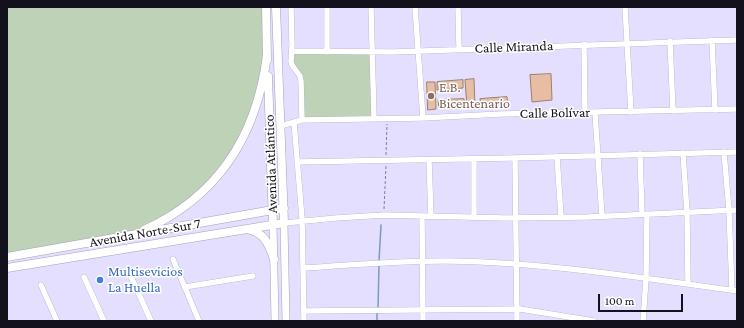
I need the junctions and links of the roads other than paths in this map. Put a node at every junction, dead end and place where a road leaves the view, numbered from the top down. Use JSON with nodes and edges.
{"nodes":[{"id":1,"x":266,"y":7,"type":"edge"},
{"id":2,"x":276,"y":7,"type":"edge"},
{"id":3,"x":291,"y":7,"type":"edge"},
{"id":4,"x":327,"y":7,"type":"edge"},
{"id":5,"x":371,"y":7,"type":"edge"},
{"id":6,"x":415,"y":7,"type":"edge"},
{"id":7,"x":458,"y":7,"type":"edge"},
{"id":8,"x":625,"y":7,"type":"edge"},
{"id":9,"x":712,"y":40,"type":"junction"},
{"id":10,"x":737,"y":40,"type":"edge"},
{"id":11,"x":670,"y":42,"type":"junction"},
{"id":12,"x":627,"y":43,"type":"junction"},
{"id":13,"x":584,"y":44,"type":"junction"},
{"id":14,"x":459,"y":49,"type":"junction"},
{"id":15,"x":292,"y":51,"type":"junction"},
{"id":16,"x":418,"y":51,"type":"junction"},
{"id":17,"x":327,"y":52,"type":"junction"},
{"id":18,"x":373,"y":52,"type":"junction"},
{"id":19,"x":267,"y":55,"type":"junction"},
{"id":20,"x":737,"y":109,"type":"edge"},
{"id":21,"x":716,"y":110,"type":"junction"},
{"id":22,"x":673,"y":111,"type":"junction"},
{"id":23,"x":631,"y":112,"type":"junction"},
{"id":24,"x":585,"y":113,"type":"junction"},
{"id":25,"x":595,"y":113,"type":"junction"},
{"id":26,"x":374,"y":118,"type":"junction"},
{"id":27,"x":423,"y":118,"type":"junction"},
{"id":28,"x":302,"y":120,"type":"junction"},
{"id":29,"x":294,"y":122,"type":"junction"},
{"id":30,"x":280,"y":126,"type":"junction"},
{"id":31,"x":724,"y":152,"type":"junction"},
{"id":32,"x":737,"y":152,"type":"edge"},
{"id":33,"x":683,"y":153,"type":"junction"},
{"id":34,"x":640,"y":154,"type":"junction"},
{"id":35,"x":599,"y":155,"type":"junction"},
{"id":36,"x":557,"y":156,"type":"junction"},
{"id":37,"x":516,"y":158,"type":"junction"},
{"id":38,"x":474,"y":159,"type":"junction"},
{"id":39,"x":429,"y":160,"type":"junction"},
{"id":40,"x":297,"y":162,"type":"junction"},
{"id":41,"x":284,"y":208,"type":"junction"},
{"id":42,"x":272,"y":210,"type":"junction"},
{"id":43,"x":730,"y":210,"type":"junction"},
{"id":44,"x":737,"y":210,"type":"edge"},
{"id":45,"x":687,"y":212,"type":"junction"},
{"id":46,"x":645,"y":214,"type":"junction"},
{"id":47,"x":422,"y":216,"type":"junction"},
{"id":48,"x":431,"y":216,"type":"junction"},
{"id":49,"x":602,"y":216,"type":"junction"},
{"id":50,"x":474,"y":217,"type":"junction"},
{"id":51,"x":561,"y":217,"type":"junction"},
{"id":52,"x":516,"y":218,"type":"junction"},
{"id":53,"x":302,"y":220,"type":"junction"},
{"id":54,"x":284,"y":223,"type":"junction"},
{"id":55,"x":273,"y":224,"type":"junction"},
{"id":56,"x":244,"y":229,"type":"junction"},
{"id":57,"x":132,"y":236,"type":"junction"},
{"id":58,"x":7,"y":257,"type":"edge"},
{"id":59,"x":173,"y":259,"type":"dead end"},
{"id":60,"x":274,"y":259,"type":"junction"},
{"id":61,"x":422,"y":262,"type":"junction"},
{"id":62,"x":517,"y":265,"type":"junction"},
{"id":63,"x":7,"y":268,"type":"edge"},
{"id":64,"x":304,"y":268,"type":"junction"},
{"id":65,"x":128,"y":270,"type":"dead end"},
{"id":66,"x":253,"y":276,"type":"dead end"},
{"id":67,"x":84,"y":277,"type":"dead end"},
{"id":68,"x":646,"y":279,"type":"junction"},
{"id":69,"x":688,"y":284,"type":"junction"},
{"id":70,"x":41,"y":285,"type":"dead end"},
{"id":71,"x":185,"y":287,"type":"junction"},
{"id":72,"x":735,"y":291,"type":"edge"},
{"id":73,"x":422,"y":309,"type":"junction"},
{"id":74,"x":518,"y":309,"type":"junction"},
{"id":75,"x":304,"y":311,"type":"junction"},
{"id":76,"x":57,"y":321,"type":"edge"},
{"id":77,"x":104,"y":321,"type":"edge"},
{"id":78,"x":151,"y":321,"type":"edge"},
{"id":79,"x":199,"y":321,"type":"edge"},
{"id":80,"x":275,"y":321,"type":"edge"},
{"id":81,"x":286,"y":321,"type":"edge"},
{"id":82,"x":304,"y":321,"type":"edge"},
{"id":83,"x":422,"y":321,"type":"edge"},
{"id":84,"x":517,"y":321,"type":"edge"},
{"id":85,"x":594,"y":321,"type":"edge"},
{"id":86,"x":643,"y":321,"type":"edge"}],
"edges":[{"from":1,"to":19,"type":"main road","name":"Avenida Atlántico"},
{"from":2,"to":30,"type":"main road","name":"Avenida Atlántico"},
{"from":3,"to":15,"type":"street"},
{"from":4,"to":17,"type":"street"},
{"from":5,"to":18,"type":"street"},
{"from":6,"to":16,"type":"street"},
{"from":7,"to":14,"type":"street"},
{"from":8,"to":12,"type":"street"},
{"from":9,"to":10,"type":"street","name":"Calle Miranda"},
{"from":9,"to":11,"type":"street","name":"Calle Miranda"},
{"from":9,"to":21,"type":"street"},
{"from":11,"to":12,"type":"street","name":"Calle Miranda"},
{"from":11,"to":22,"type":"street"},
{"from":12,"to":13,"type":"street","name":"Calle Miranda"},
{"from":12,"to":23,"type":"street"},
{"from":13,"to":14,"type":"street","name":"Calle Miranda"},
{"from":13,"to":24,"type":"street"},
{"from":14,"to":16,"type":"street","name":"Calle Miranda"},
{"from":15,"to":17,"type":"street","name":"Calle Miranda"},
{"from":15,"to":28,"type":"street"},
{"from":16,"to":18,"type":"street","name":"Calle Miranda"},
{"from":16,"to":27,"type":"street"},
{"from":17,"to":18,"type":"street","name":"Calle Miranda"},
{"from":18,"to":26,"type":"street"},
{"from":19,"to":42,"type":"main road","name":"Avenida Atlántico"},
{"from":19,"to":57,"type":"main road"},
{"from":20,"to":21,"type":"street","name":"Calle Bolívar"},
{"from":21,"to":22,"type":"street","name":"Calle Bolívar"},
{"from":22,"to":23,"type":"street","name":"Calle Bolívar"},
{"from":23,"to":25,"type":"street","name":"Calle Bolívar"},
{"from":24,"to":25,"type":"street","name":"Calle Bolívar"},
{"from":24,"to":27,"type":"street","name":"Calle Bolívar"},
{"from":25,"to":35,"type":"street"},
{"from":26,"to":27,"type":"street","name":"Calle Bolívar"},
{"from":26,"to":28,"type":"street","name":"Calle Bolívar"},
{"from":28,"to":29,"type":"street","name":"Calle Bolívar"},
{"from":29,"to":30,"type":"street","name":"Calle Bolívar"},
{"from":29,"to":40,"type":"street"},
{"from":30,"to":41,"type":"main road","name":"Avenida Atlántico"},
{"from":31,"to":32,"type":"street"},
{"from":31,"to":33,"type":"street"},
{"from":31,"to":43,"type":"street"},
{"from":33,"to":34,"type":"street"},
{"from":33,"to":45,"type":"street"},
{"from":34,"to":35,"type":"street"},
{"from":34,"to":46,"type":"street"},
{"from":35,"to":36,"type":"street"},
{"from":35,"to":49,"type":"street"},
{"from":36,"to":37,"type":"street"},
{"from":36,"to":51,"type":"street"},
{"from":37,"to":38,"type":"street"},
{"from":37,"to":52,"type":"street"},
{"from":38,"to":39,"type":"street"},
{"from":38,"to":50,"type":"street"},
{"from":39,"to":40,"type":"street"},
{"from":39,"to":48,"type":"street"},
{"from":40,"to":53,"type":"street"},
{"from":41,"to":42,"type":"main road","name":"Avenida Norte-Sur 7"},
{"from":41,"to":54,"type":"main road","name":"Avenida Atlántico"},
{"from":42,"to":55,"type":"main road","name":"Avenida Atlántico"},
{"from":42,"to":57,"type":"main road","name":"Avenida Norte-Sur 7"},
{"from":43,"to":44,"type":"street"},
{"from":43,"to":45,"type":"street"},
{"from":43,"to":72,"type":"street"},
{"from":45,"to":46,"type":"street"},
{"from":45,"to":69,"type":"street"},
{"from":46,"to":49,"type":"street"},
{"from":46,"to":68,"type":"street"},
{"from":47,"to":48,"type":"street"},
{"from":47,"to":53,"type":"street"},
{"from":47,"to":61,"type":"street"},
{"from":48,"to":50,"type":"street"},
{"from":49,"to":51,"type":"street"},
{"from":50,"to":52,"type":"street"},
{"from":51,"to":52,"type":"street"},
{"from":52,"to":62,"type":"street"},
{"from":53,"to":54,"type":"street"},
{"from":53,"to":64,"type":"street"},
{"from":54,"to":55,"type":"main road","name":"Avenida Norte-Sur 7"},
{"from":54,"to":81,"type":"street","name":"Avenida Atlántico"},
{"from":55,"to":56,"type":"main road","name":"Avenida Norte-Sur 7"},
{"from":55,"to":60,"type":"street","name":"Avenida Atlántico"},
{"from":56,"to":60,"type":"main road"},
{"from":56,"to":63,"type":"main road","name":"Avenida Norte-Sur 7"},
{"from":57,"to":58,"type":"main road","name":"Avenida Norte-Sur 7"},
{"from":59,"to":71,"type":"street"},
{"from":60,"to":80,"type":"street","name":"Avenida Atlántico"},
{"from":61,"to":62,"type":"street"},
{"from":61,"to":64,"type":"street"},
{"from":61,"to":73,"type":"street"},
{"from":62,"to":68,"type":"street"},
{"from":62,"to":74,"type":"street"},
{"from":64,"to":75,"type":"street"},
{"from":65,"to":78,"type":"street"},
{"from":66,"to":71,"type":"street"},
{"from":67,"to":77,"type":"street"},
{"from":68,"to":69,"type":"street"},
{"from":68,"to":86,"type":"street"},
{"from":69,"to":72,"type":"street"},
{"from":70,"to":76,"type":"street"},
{"from":71,"to":79,"type":"street"},
{"from":73,"to":74,"type":"street"},
{"from":73,"to":75,"type":"street"},
{"from":73,"to":83,"type":"street"},
{"from":74,"to":84,"type":"street"},
{"from":74,"to":85,"type":"street"},
{"from":75,"to":82,"type":"street"}]}
